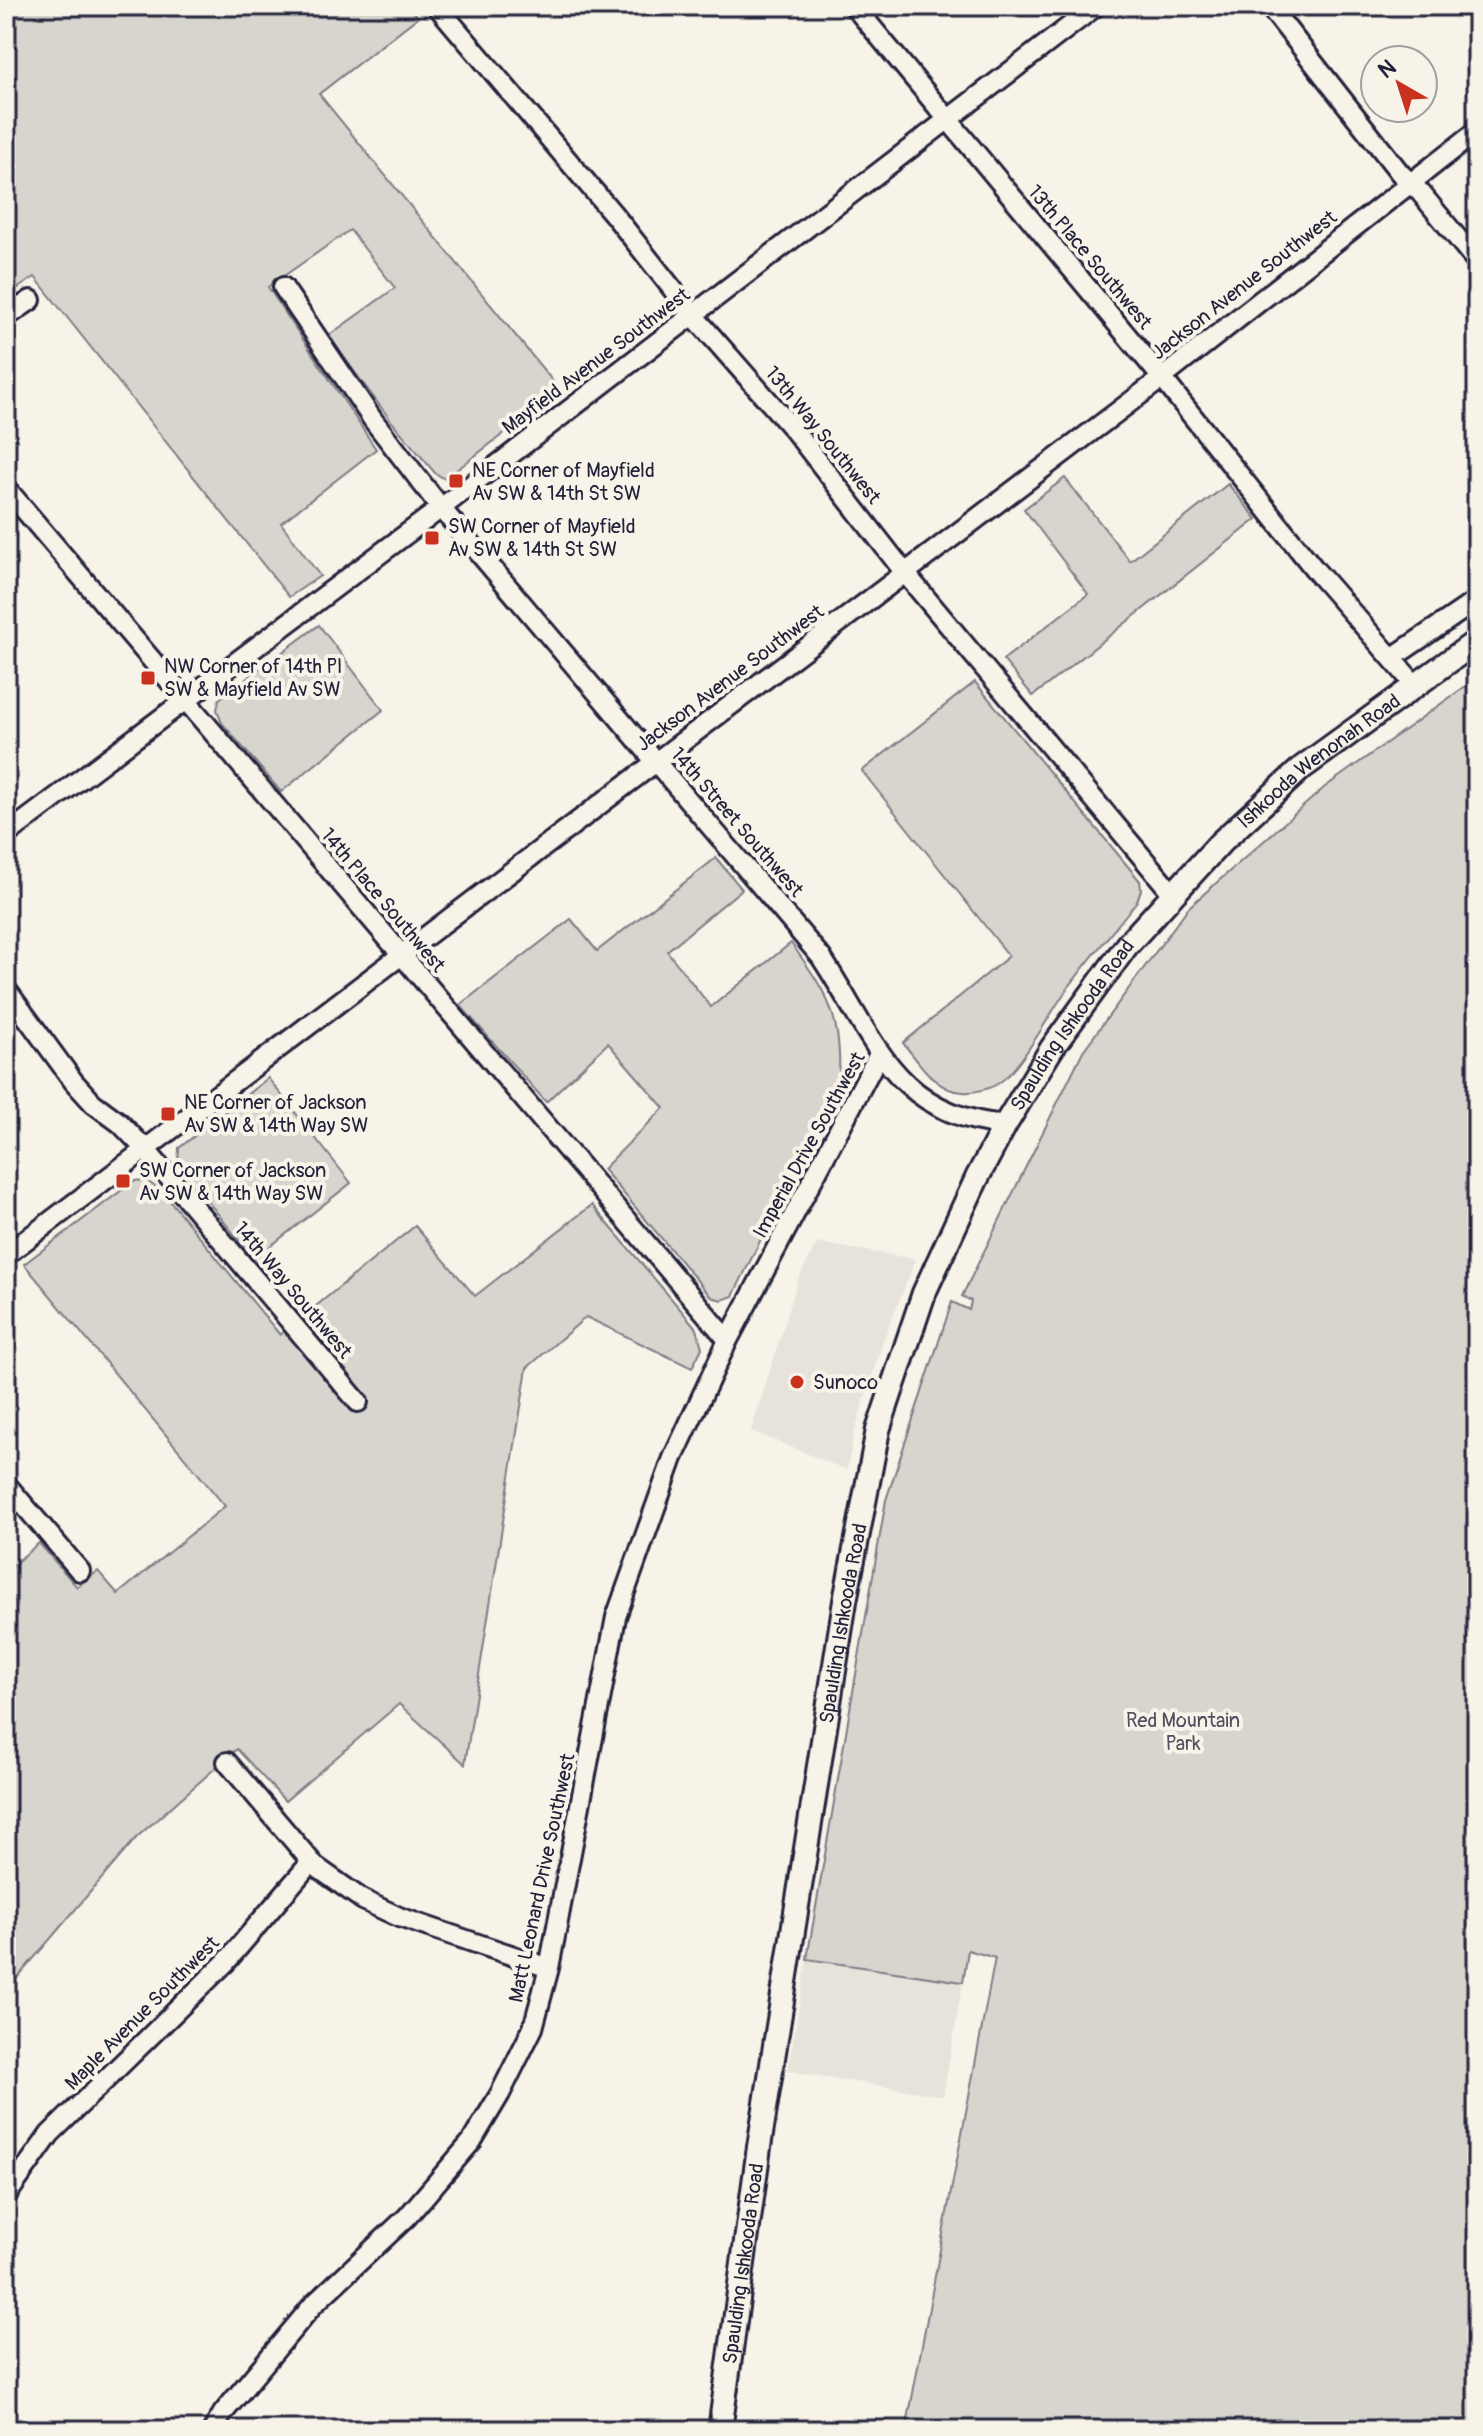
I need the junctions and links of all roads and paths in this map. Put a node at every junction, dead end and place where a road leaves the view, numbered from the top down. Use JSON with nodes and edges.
{"nodes":[{"id":1,"x":437,"y":6,"type":"edge"},
{"id":2,"x":854,"y":6,"type":"edge"},
{"id":3,"x":1096,"y":6,"type":"edge"},
{"id":4,"x":1269,"y":6,"type":"edge"},
{"id":5,"x":948,"y":119,"type":"junction"},
{"id":6,"x":1477,"y":131,"type":"edge"},
{"id":7,"x":1409,"y":182,"type":"junction"},
{"id":8,"x":1477,"y":262,"type":"edge"},
{"id":9,"x":283,"y":287,"type":"dead end"},
{"id":10,"x":31,"y":300,"type":"dead end"},
{"id":11,"x":693,"y":315,"type":"junction"},
{"id":12,"x":6,"y":317,"type":"edge"},
{"id":13,"x":1162,"y":378,"type":"junction"},
{"id":14,"x":6,"y":488,"type":"edge"},
{"id":15,"x":441,"y":508,"type":"junction"},
{"id":16,"x":905,"y":573,"type":"junction"},
{"id":17,"x":1477,"y":600,"type":"edge"},
{"id":18,"x":1477,"y":641,"type":"edge"},
{"id":19,"x":1392,"y":658,"type":"junction"},
{"id":20,"x":1414,"y":684,"type":"junction"},
{"id":21,"x":185,"y":700,"type":"junction"},
{"id":22,"x":656,"y":762,"type":"junction"},
{"id":23,"x":6,"y":835,"type":"edge"},
{"id":24,"x":1173,"y":894,"type":"junction"},
{"id":25,"x":400,"y":955,"type":"junction"},
{"id":26,"x":6,"y":989,"type":"edge"},
{"id":27,"x":879,"y":1054,"type":"junction"},
{"id":28,"x":1005,"y":1125,"type":"junction"},
{"id":29,"x":146,"y":1150,"type":"junction"},
{"id":30,"x":6,"y":1255,"type":"edge"},
{"id":31,"x":728,"y":1340,"type":"junction"},
{"id":32,"x":358,"y":1402,"type":"dead end"},
{"id":33,"x":6,"y":1484,"type":"edge"},
{"id":34,"x":80,"y":1571,"type":"dead end"},
{"id":35,"x":227,"y":1762,"type":"dead end"},
{"id":36,"x":311,"y":1862,"type":"junction"},
{"id":37,"x":549,"y":1968,"type":"junction"},
{"id":38,"x":6,"y":2196,"type":"edge"},
{"id":39,"x":213,"y":2430,"type":"edge"},
{"id":40,"x":720,"y":2430,"type":"edge"}],
"edges":[{"from":1,"to":11,"type":"street","name":"13th Way Southwest"},
{"from":2,"to":5,"type":"street","name":"13th Place Southwest"},
{"from":3,"to":5,"type":"street","name":"Mayfield Avenue Southwest"},
{"from":4,"to":7,"type":"street"},
{"from":5,"to":11,"type":"street","name":"Mayfield Avenue Southwest"},
{"from":5,"to":13,"type":"street","name":"13th Place Southwest"},
{"from":6,"to":7,"type":"street","name":"Jackson Avenue Southwest"},
{"from":7,"to":8,"type":"street"},
{"from":7,"to":13,"type":"street","name":"Jackson Avenue Southwest"},
{"from":9,"to":15,"type":"street","name":"14th Street Southwest"},
{"from":10,"to":12,"type":"street"},
{"from":11,"to":15,"type":"street","name":"Mayfield Avenue Southwest"},
{"from":11,"to":16,"type":"street","name":"13th Way Southwest"},
{"from":13,"to":16,"type":"street","name":"Jackson Avenue Southwest"},
{"from":13,"to":19,"type":"street","name":"13th Place Southwest"},
{"from":14,"to":21,"type":"street","name":"14th Place Southwest"},
{"from":15,"to":21,"type":"street","name":"Mayfield Avenue Southwest"},
{"from":15,"to":22,"type":"street","name":"14th Street Southwest"},
{"from":16,"to":22,"type":"street","name":"Jackson Avenue Southwest"},
{"from":16,"to":24,"type":"street","name":"13th Way Southwest"},
{"from":17,"to":19,"type":"street"},
{"from":18,"to":20,"type":"street","name":"Ishkooda Wenonah Road"},
{"from":19,"to":20,"type":"street","name":"13th Place Southwest"},
{"from":20,"to":24,"type":"street","name":"Ishkooda Wenonah Road"},
{"from":21,"to":23,"type":"street","name":"Mayfield Avenue Southwest"},
{"from":21,"to":25,"type":"street","name":"14th Place Southwest"},
{"from":22,"to":25,"type":"street","name":"Jackson Avenue Southwest"},
{"from":22,"to":27,"type":"street","name":"14th Street Southwest"},
{"from":24,"to":28,"type":"street","name":"Spaulding Ishkooda Road"},
{"from":25,"to":29,"type":"street","name":"Jackson Avenue Southwest"},
{"from":25,"to":31,"type":"street","name":"14th Place Southwest"},
{"from":26,"to":29,"type":"street","name":"14th Way Southwest"},
{"from":27,"to":28,"type":"street","name":"Imperial Drive Southwest"},
{"from":27,"to":31,"type":"street","name":"Imperial Drive Southwest"},
{"from":28,"to":40,"type":"street","name":"Spaulding Ishkooda Road"},
{"from":29,"to":30,"type":"street","name":"Jackson Avenue Southwest"},
{"from":29,"to":32,"type":"street","name":"14th Way Southwest"},
{"from":31,"to":37,"type":"street","name":"Matt Leonard Drive Southwest"},
{"from":33,"to":34,"type":"street"},
{"from":35,"to":36,"type":"street"},
{"from":36,"to":37,"type":"street"},
{"from":36,"to":38,"type":"street","name":"Maple Avenue Southwest"},
{"from":37,"to":39,"type":"street","name":"Matt Leonard Drive Southwest"}]}
